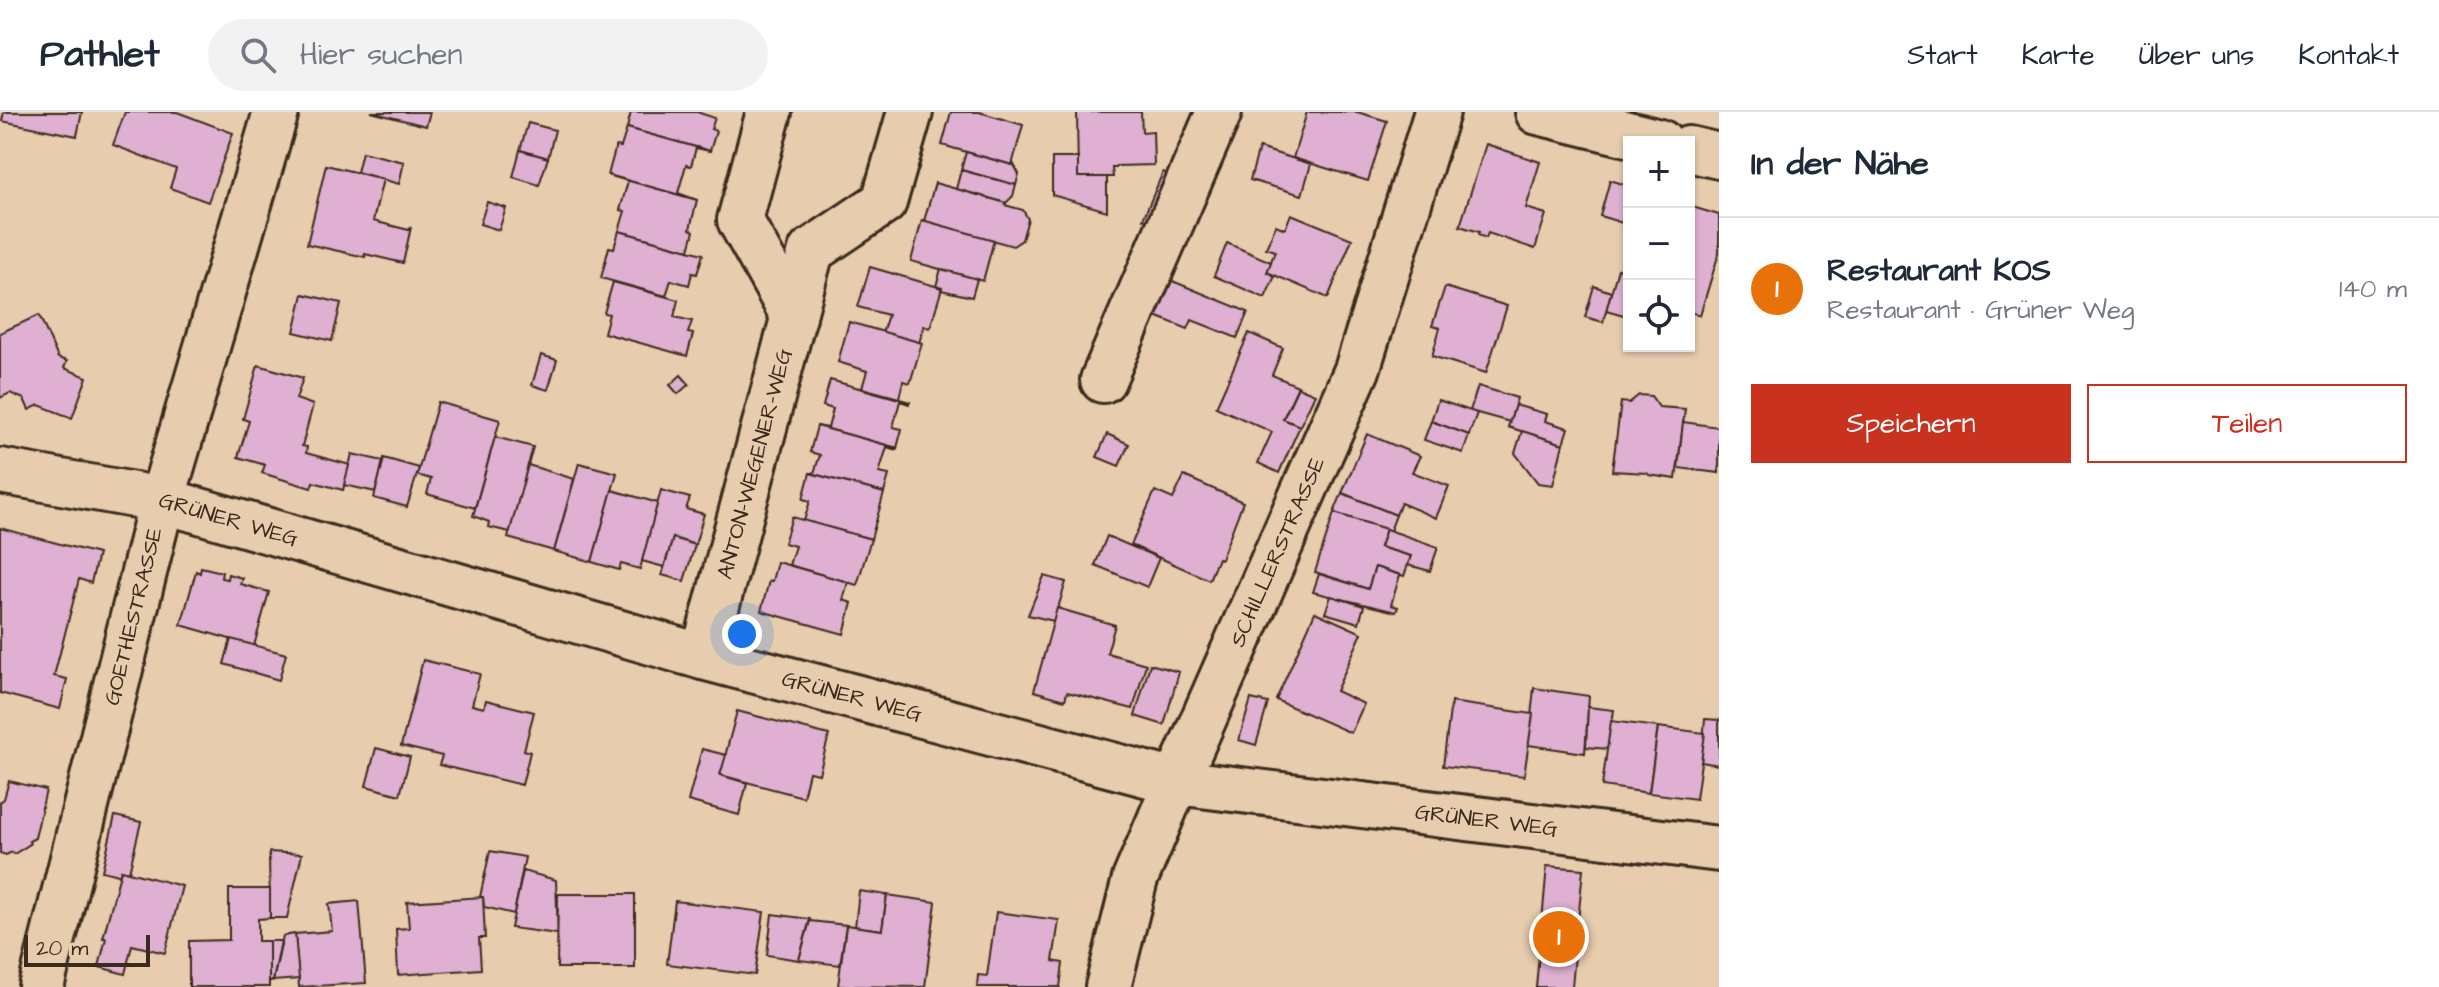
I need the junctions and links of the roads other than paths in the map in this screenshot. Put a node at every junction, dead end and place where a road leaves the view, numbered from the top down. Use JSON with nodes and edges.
{"nodes":[{"id":1,"x":276,"y":112,"type":"edge"},
{"id":2,"x":769,"y":112,"type":"edge"},
{"id":3,"x":910,"y":112,"type":"edge"},
{"id":4,"x":1219,"y":112,"type":"edge"},
{"id":5,"x":1437,"y":112,"type":"edge"},
{"id":6,"x":1538,"y":112,"type":"edge"},
{"id":7,"x":1636,"y":136,"type":"edge"},
{"id":8,"x":1695,"y":150,"type":"edge"},
{"id":9,"x":1719,"y":156,"type":"edge"},
{"id":10,"x":794,"y":317,"type":"junction"},
{"id":11,"x":1103,"y":380,"type":"dead end"},
{"id":12,"x":0,"y":471,"type":"edge"},
{"id":13,"x":162,"y":500,"type":"junction"},
{"id":14,"x":703,"y":657,"type":"junction"},
{"id":15,"x":1176,"y":782,"type":"junction"},
{"id":16,"x":1719,"y":849,"type":"edge"},
{"id":17,"x":41,"y":987,"type":"edge"},
{"id":18,"x":1108,"y":987,"type":"edge"}],
"edges":[{"from":1,"to":13,"type":"street","name":"GOETHESTRASSE"},
{"from":2,"to":10,"type":"street","name":"ANTON-WEGENER-WEG"},
{"from":3,"to":10,"type":"street","name":"ANTON-WEGENER-WEG"},
{"from":4,"to":11,"type":"street"},
{"from":5,"to":15,"type":"street","name":"SCHILLERSTRASSE"},
{"from":6,"to":7,"type":"street"},
{"from":8,"to":9,"type":"street"},
{"from":10,"to":14,"type":"street","name":"ANTON-WEGENER-WEG"},
{"from":12,"to":13,"type":"street","name":"GRÜNER WEG"},
{"from":13,"to":14,"type":"street","name":"GRÜNER WEG"},
{"from":13,"to":17,"type":"street","name":"GOETHESTRASSE"},
{"from":14,"to":15,"type":"street","name":"GRÜNER WEG"},
{"from":15,"to":16,"type":"street","name":"GRÜNER WEG"},
{"from":15,"to":18,"type":"street","name":"SCHILLERSTRASSE"}]}
